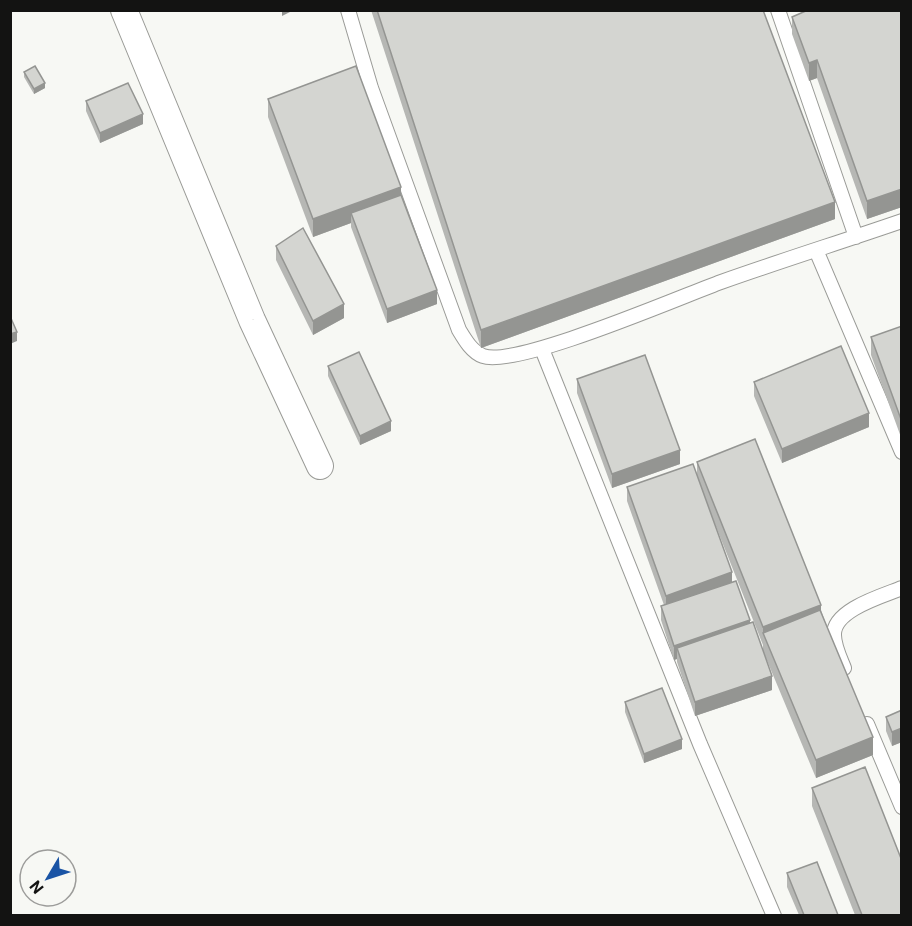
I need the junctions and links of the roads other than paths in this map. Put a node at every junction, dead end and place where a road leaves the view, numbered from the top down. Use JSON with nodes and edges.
{"nodes":[{"id":1,"x":124,"y":10,"type":"edge"},
{"id":2,"x":348,"y":10,"type":"edge"},
{"id":3,"x":778,"y":10,"type":"edge"},
{"id":4,"x":902,"y":221,"type":"edge"},
{"id":5,"x":856,"y":237,"type":"junction"},
{"id":6,"x":816,"y":250,"type":"junction"},
{"id":7,"x":542,"y":349,"type":"junction"},
{"id":8,"x":902,"y":452,"type":"edge"},
{"id":9,"x":320,"y":466,"type":"dead end"},
{"id":10,"x":902,"y":588,"type":"edge"},
{"id":11,"x":847,"y":676,"type":"edge"},
{"id":12,"x":861,"y":709,"type":"edge"},
{"id":13,"x":902,"y":807,"type":"edge"},
{"id":14,"x":774,"y":915,"type":"edge"}],
"edges":[{"from":1,"to":9,"type":"street"},
{"from":2,"to":7,"type":"lane"},
{"from":3,"to":5,"type":"lane"},
{"from":4,"to":5,"type":"lane"},
{"from":5,"to":6,"type":"lane"},
{"from":6,"to":7,"type":"lane"},
{"from":6,"to":8,"type":"lane"},
{"from":7,"to":14,"type":"lane"},
{"from":10,"to":11,"type":"lane"},
{"from":12,"to":13,"type":"lane"}]}
